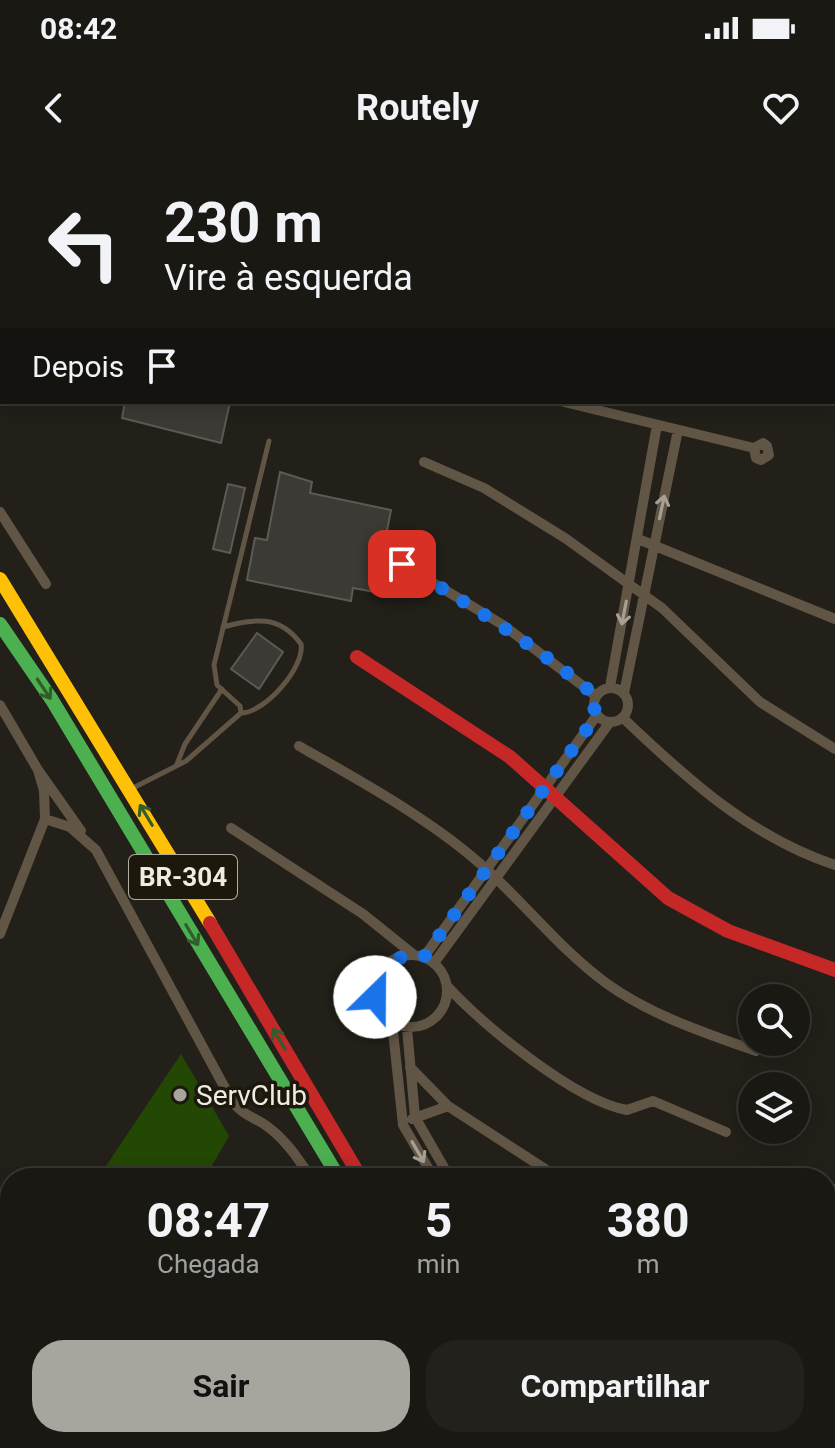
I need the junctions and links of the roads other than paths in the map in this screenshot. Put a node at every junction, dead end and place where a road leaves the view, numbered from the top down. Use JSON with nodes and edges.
{"nodes":[{"id":1,"x":572,"y":404,"type":"edge"},
{"id":2,"x":657,"y":425,"type":"junction"},
{"id":3,"x":678,"y":430,"type":"junction"},
{"id":4,"x":269,"y":441,"type":"dead end"},
{"id":5,"x":754,"y":448,"type":"dead end"},
{"id":6,"x":424,"y":462,"type":"dead end"},
{"id":7,"x":0,"y":512,"type":"edge"},
{"id":8,"x":638,"y":539,"type":"junction"},
{"id":9,"x":654,"y":545,"type":"junction"},
{"id":10,"x":402,"y":564,"type":"dead end"},
{"id":11,"x":0,"y":579,"type":"edge"},
{"id":12,"x":46,"y":584,"type":"dead end"},
{"id":13,"x":630,"y":584,"type":"junction"},
{"id":14,"x":645,"y":595,"type":"junction"},
{"id":15,"x":835,"y":619,"type":"edge"},
{"id":16,"x":0,"y":624,"type":"edge"},
{"id":17,"x":223,"y":627,"type":"junction"},
{"id":18,"x":357,"y":657,"type":"dead end"},
{"id":19,"x":610,"y":687,"type":"junction"},
{"id":20,"x":222,"y":689,"type":"junction"},
{"id":21,"x":624,"y":693,"type":"junction"},
{"id":22,"x":596,"y":696,"type":"junction"},
{"id":23,"x":0,"y":705,"type":"edge"},
{"id":24,"x":241,"y":713,"type":"junction"},
{"id":25,"x":597,"y":715,"type":"junction"},
{"id":26,"x":623,"y":718,"type":"junction"},
{"id":27,"x":610,"y":722,"type":"junction"},
{"id":28,"x":299,"y":746,"type":"dead end"},
{"id":29,"x":835,"y":749,"type":"edge"},
{"id":30,"x":177,"y":765,"type":"junction"},
{"id":31,"x":38,"y":770,"type":"junction"},
{"id":32,"x":131,"y":789,"type":"junction"},
{"id":33,"x":550,"y":791,"type":"junction"},
{"id":34,"x":45,"y":819,"type":"junction"},
{"id":35,"x":231,"y":828,"type":"dead end"},
{"id":36,"x":88,"y":841,"type":"junction"},
{"id":37,"x":835,"y":865,"type":"edge"},
{"id":38,"x":487,"y":869,"type":"junction"},
{"id":39,"x":495,"y":878,"type":"junction"},
{"id":40,"x":0,"y":934,"type":"edge"},
{"id":41,"x":424,"y":958,"type":"junction"},
{"id":42,"x":835,"y":970,"type":"edge"},
{"id":43,"x":447,"y":986,"type":"junction"},
{"id":44,"x":392,"y":1022,"type":"junction"},
{"id":45,"x":407,"y":1028,"type":"junction"},
{"id":46,"x":738,"y":1044,"type":"edge"},
{"id":47,"x":410,"y":1067,"type":"junction"},
{"id":48,"x":448,"y":1106,"type":"junction"},
{"id":49,"x":415,"y":1117,"type":"junction"},
{"id":50,"x":403,"y":1125,"type":"junction"},
{"id":51,"x":726,"y":1132,"type":"dead end"},
{"id":52,"x":303,"y":1168,"type":"edge"},
{"id":53,"x":333,"y":1168,"type":"edge"},
{"id":54,"x":358,"y":1168,"type":"edge"},
{"id":55,"x":428,"y":1168,"type":"edge"},
{"id":56,"x":444,"y":1168,"type":"edge"},
{"id":57,"x":544,"y":1168,"type":"edge"}],
"edges":[{"from":1,"to":2,"type":"street"},
{"from":2,"to":3,"type":"street"},
{"from":2,"to":8,"type":"street"},
{"from":3,"to":5,"type":"street"},
{"from":9,"to":3,"type":"street","one_way":true},
{"from":4,"to":17,"type":"lane"},
{"from":6,"to":13,"type":"street"},
{"from":7,"to":12,"type":"street"},
{"from":8,"to":9,"type":"street"},
{"from":8,"to":13,"type":"street"},
{"from":9,"to":14,"type":"street"},
{"from":9,"to":15,"type":"street"},
{"from":10,"to":22,"type":"street"},
{"from":11,"to":32,"type":"main road","number":"BR-304"},
{"from":13,"to":14,"type":"street"},
{"from":13,"to":19,"type":"street","one_way":true},
{"from":14,"to":21,"type":"street"},
{"from":14,"to":29,"type":"street"},
{"from":16,"to":53,"type":"main road","number":"BR-304","one_way":true},
{"from":17,"to":20,"type":"lane"},
{"from":17,"to":24,"type":"lane"},
{"from":18,"to":33,"type":"main road"},
{"from":19,"to":21,"type":"street"},
{"from":19,"to":22,"type":"street"},
{"from":20,"to":24,"type":"lane"},
{"from":20,"to":30,"type":"lane"},
{"from":21,"to":26,"type":"street"},
{"from":22,"to":25,"type":"street"},
{"from":23,"to":31,"type":"street"},
{"from":24,"to":30,"type":"lane"},
{"from":25,"to":27,"type":"street"},
{"from":25,"to":33,"type":"street"},
{"from":26,"to":27,"type":"street"},
{"from":26,"to":37,"type":"street"},
{"from":27,"to":33,"type":"street"},
{"from":28,"to":38,"type":"street"},
{"from":30,"to":32,"type":"lane"},
{"from":31,"to":34,"type":"street"},
{"from":31,"to":36,"type":"street"},
{"from":54,"to":32,"type":"main road","number":"BR-304","one_way":true},
{"from":33,"to":38,"type":"street"},
{"from":33,"to":39,"type":"street"},
{"from":33,"to":42,"type":"main road"},
{"from":34,"to":36,"type":"street"},
{"from":34,"to":40,"type":"street"},
{"from":35,"to":41,"type":"street"},
{"from":36,"to":52,"type":"street"},
{"from":38,"to":39,"type":"street"},
{"from":38,"to":41,"type":"street"},
{"from":39,"to":41,"type":"street"},
{"from":39,"to":46,"type":"street"},
{"from":41,"to":43,"type":"street"},
{"from":41,"to":44,"type":"street"},
{"from":43,"to":45,"type":"street"},
{"from":43,"to":51,"type":"street"},
{"from":44,"to":45,"type":"street"},
{"from":44,"to":50,"type":"street"},
{"from":45,"to":47,"type":"street"},
{"from":47,"to":48,"type":"street"},
{"from":47,"to":49,"type":"street"},
{"from":48,"to":49,"type":"street"},
{"from":48,"to":57,"type":"street"},
{"from":49,"to":50,"type":"street"},
{"from":49,"to":56,"type":"street"},
{"from":50,"to":55,"type":"street","one_way":true}]}
